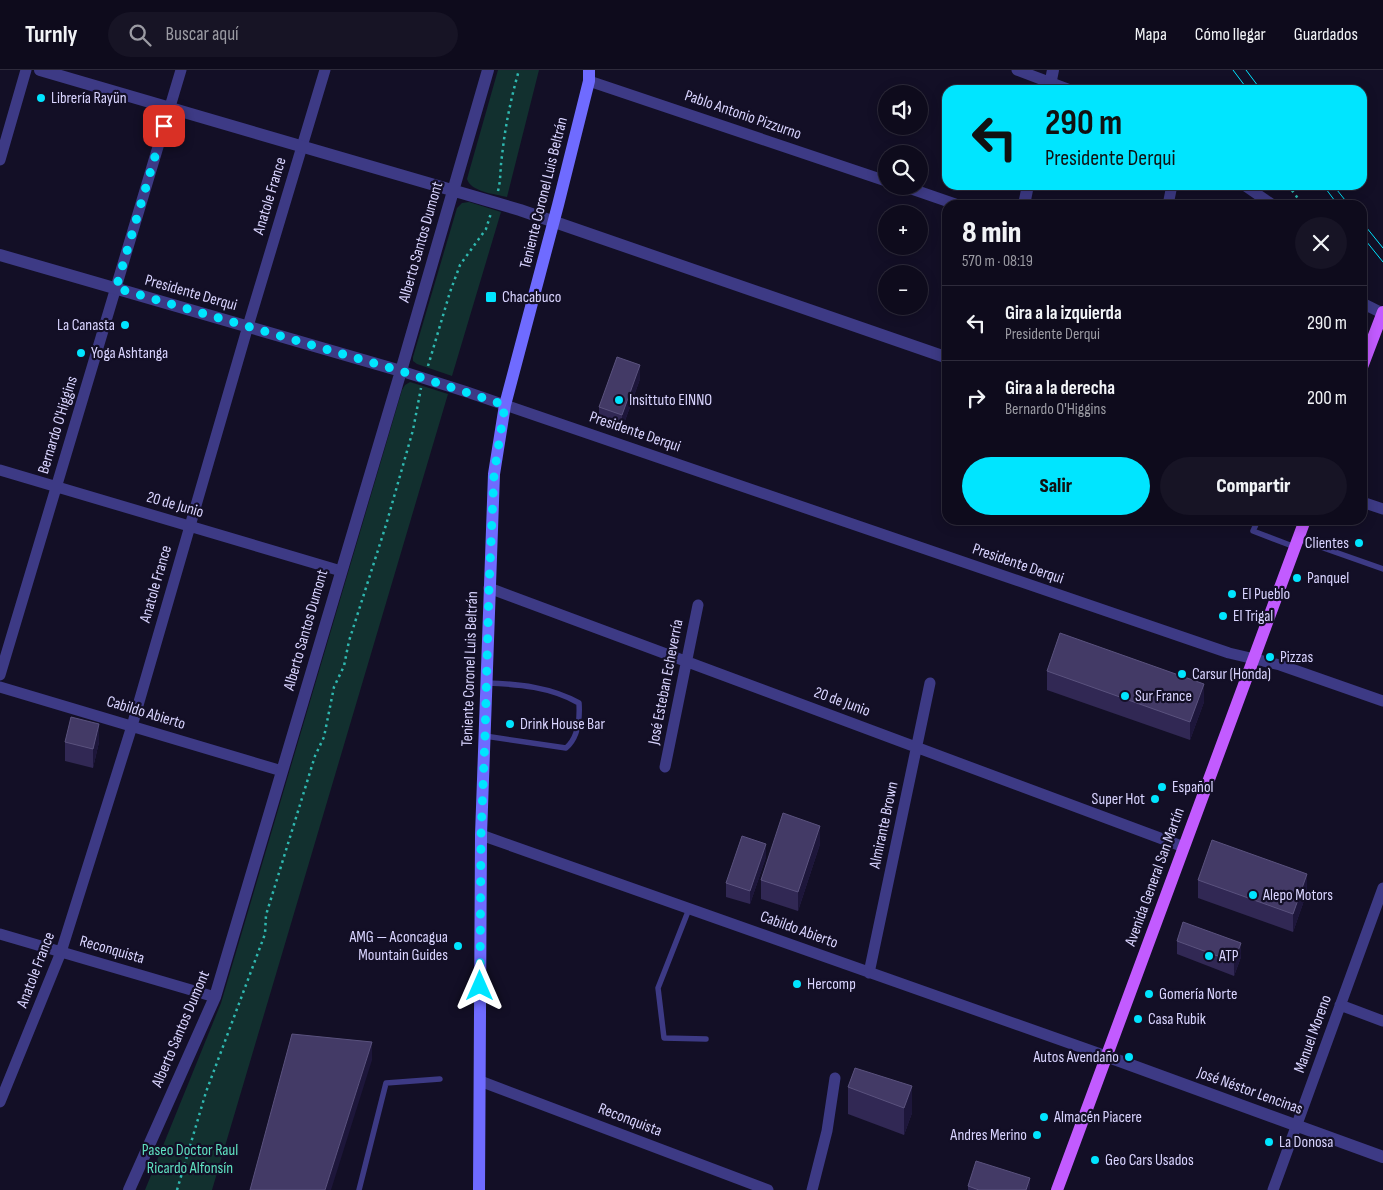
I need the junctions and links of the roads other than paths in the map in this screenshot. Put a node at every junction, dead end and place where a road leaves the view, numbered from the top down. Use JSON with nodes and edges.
{"nodes":[{"id":1,"x":26,"y":70,"type":"edge"},
{"id":2,"x":40,"y":70,"type":"edge"},
{"id":3,"x":181,"y":70,"type":"edge"},
{"id":4,"x":325,"y":70,"type":"edge"},
{"id":5,"x":488,"y":70,"type":"edge"},
{"id":6,"x":1017,"y":70,"type":"edge"},
{"id":7,"x":589,"y":75,"type":"edge"},
{"id":8,"x":1051,"y":81,"type":"edge"},
{"id":9,"x":170,"y":108,"type":"junction"},
{"id":10,"x":302,"y":147,"type":"junction"},
{"id":11,"x":0,"y":160,"type":"edge"},
{"id":12,"x":878,"y":178,"type":"edge"},
{"id":13,"x":1251,"y":190,"type":"edge"},
{"id":14,"x":452,"y":191,"type":"junction"},
{"id":15,"x":928,"y":195,"type":"edge"},
{"id":16,"x":944,"y":200,"type":"edge"},
{"id":17,"x":1266,"y":200,"type":"edge"},
{"id":18,"x":554,"y":223,"type":"junction"},
{"id":19,"x":0,"y":254,"type":"edge"},
{"id":20,"x":116,"y":288,"type":"junction"},
{"id":21,"x":1367,"y":305,"type":"edge"},
{"id":22,"x":1383,"y":312,"type":"edge"},
{"id":23,"x":248,"y":326,"type":"junction"},
{"id":24,"x":1367,"y":353,"type":"edge"},
{"id":25,"x":942,"y":356,"type":"edge"},
{"id":26,"x":401,"y":371,"type":"junction"},
{"id":27,"x":505,"y":405,"type":"junction"},
{"id":28,"x":0,"y":470,"type":"edge"},
{"id":29,"x":56,"y":487,"type":"junction"},
{"id":30,"x":1367,"y":504,"type":"edge"},
{"id":31,"x":1383,"y":509,"type":"edge"},
{"id":32,"x":1256,"y":525,"type":"edge"},
{"id":33,"x":1303,"y":525,"type":"edge"},
{"id":34,"x":190,"y":526,"type":"junction"},
{"id":35,"x":1297,"y":543,"type":"junction"},
{"id":36,"x":1383,"y":569,"type":"edge"},
{"id":37,"x":341,"y":571,"type":"junction"},
{"id":38,"x":489,"y":588,"type":"junction"},
{"id":39,"x":698,"y":605,"type":"dead end"},
{"id":40,"x":1253,"y":659,"type":"junction"},
{"id":41,"x":687,"y":662,"type":"junction"},
{"id":42,"x":0,"y":675,"type":"edge"},
{"id":43,"x":487,"y":683,"type":"junction"},
{"id":44,"x":930,"y":683,"type":"dead end"},
{"id":45,"x":0,"y":687,"type":"edge"},
{"id":46,"x":1383,"y":701,"type":"edge"},
{"id":47,"x":132,"y":726,"type":"junction"},
{"id":48,"x":485,"y":736,"type":"junction"},
{"id":49,"x":917,"y":747,"type":"junction"},
{"id":50,"x":665,"y":767,"type":"dead end"},
{"id":51,"x":282,"y":771,"type":"junction"},
{"id":52,"x":481,"y":835,"type":"junction"},
{"id":53,"x":1184,"y":846,"type":"junction"},
{"id":54,"x":1383,"y":888,"type":"edge"},
{"id":55,"x":689,"y":909,"type":"junction"},
{"id":56,"x":0,"y":934,"type":"edge"},
{"id":57,"x":61,"y":952,"type":"junction"},
{"id":58,"x":869,"y":972,"type":"junction"},
{"id":59,"x":215,"y":997,"type":"junction"},
{"id":60,"x":1340,"y":1005,"type":"junction"},
{"id":61,"x":1383,"y":1021,"type":"edge"},
{"id":62,"x":706,"y":1039,"type":"dead end"},
{"id":63,"x":1106,"y":1056,"type":"junction"},
{"id":64,"x":836,"y":1078,"type":"dead end"},
{"id":65,"x":440,"y":1079,"type":"dead end"},
{"id":66,"x":480,"y":1081,"type":"junction"},
{"id":67,"x":0,"y":1102,"type":"edge"},
{"id":68,"x":1297,"y":1126,"type":"junction"},
{"id":69,"x":1383,"y":1157,"type":"edge"},
{"id":70,"x":129,"y":1190,"type":"edge"},
{"id":71,"x":359,"y":1190,"type":"edge"},
{"id":72,"x":479,"y":1190,"type":"edge"},
{"id":73,"x":768,"y":1190,"type":"edge"},
{"id":74,"x":812,"y":1190,"type":"edge"},
{"id":75,"x":1057,"y":1190,"type":"edge"},
{"id":76,"x":1273,"y":1190,"type":"edge"}],
"edges":[{"from":1,"to":11,"type":"street"},
{"from":2,"to":9,"type":"street"},
{"from":3,"to":9,"type":"street","name":"Bernardo O'Higgins"},
{"from":4,"to":10,"type":"street","name":"Anatole France"},
{"from":5,"to":14,"type":"street","name":"Alberto Santos Dumont"},
{"from":6,"to":8,"type":"street"},
{"from":7,"to":12,"type":"street","name":"Pablo Antonio Pizzurno"},
{"from":7,"to":18,"type":"main road","name":"Teniente Coronel Luis Beltrán"},
{"from":9,"to":10,"type":"street"},
{"from":9,"to":20,"type":"street","name":"Bernardo O'Higgins"},
{"from":10,"to":14,"type":"street"},
{"from":10,"to":23,"type":"street","name":"Anatole France"},
{"from":13,"to":17,"type":"street"},
{"from":14,"to":18,"type":"street"},
{"from":14,"to":26,"type":"street","name":"Alberto Santos Dumont"},
{"from":15,"to":16,"type":"street"},
{"from":18,"to":25,"type":"street"},
{"from":18,"to":27,"type":"main road","name":"Teniente Coronel Luis Beltrán"},
{"from":19,"to":20,"type":"street","name":"Presidente Derqui"},
{"from":20,"to":23,"type":"street","name":"Presidente Derqui"},
{"from":20,"to":29,"type":"street","name":"Bernardo O'Higgins"},
{"from":21,"to":22,"type":"street"},
{"from":22,"to":24,"type":"main road"},
{"from":23,"to":26,"type":"street","name":"Presidente Derqui"},
{"from":23,"to":34,"type":"street","name":"Anatole France"},
{"from":26,"to":27,"type":"street","name":"Presidente Derqui"},
{"from":26,"to":37,"type":"street","name":"Alberto Santos Dumont"},
{"from":27,"to":38,"type":"main road","name":"Teniente Coronel Luis Beltrán"},
{"from":27,"to":40,"type":"street","name":"Presidente Derqui"},
{"from":28,"to":29,"type":"street","name":"20 de Junio"},
{"from":29,"to":34,"type":"street","name":"20 de Junio"},
{"from":29,"to":42,"type":"street","name":"Bernardo O'Higgins"},
{"from":30,"to":31,"type":"street"},
{"from":32,"to":35,"type":"lane"},
{"from":33,"to":35,"type":"main road","name":"Avenida General San Martín"},
{"from":34,"to":37,"type":"street","name":"20 de Junio"},
{"from":34,"to":47,"type":"street","name":"Anatole France"},
{"from":35,"to":36,"type":"lane"},
{"from":35,"to":40,"type":"main road","name":"Avenida General San Martín"},
{"from":37,"to":51,"type":"street","name":"Alberto Santos Dumont"},
{"from":38,"to":41,"type":"street","name":"20 de Junio"},
{"from":38,"to":43,"type":"main road","name":"Teniente Coronel Luis Beltrán"},
{"from":39,"to":41,"type":"street","name":"José Esteban Echeverría"},
{"from":40,"to":46,"type":"street","name":"Presidente Derqui"},
{"from":40,"to":53,"type":"main road","name":"Avenida General San Martín"},
{"from":41,"to":49,"type":"street","name":"20 de Junio"},
{"from":41,"to":50,"type":"street","name":"José Esteban Echeverría"},
{"from":43,"to":48,"type":"main road","name":"Teniente Coronel Luis Beltrán"},
{"from":43,"to":48,"type":"lane"},
{"from":44,"to":49,"type":"street","name":"Almirante Brown"},
{"from":45,"to":47,"type":"street","name":"Cabildo Abierto"},
{"from":47,"to":51,"type":"street","name":"Cabildo Abierto"},
{"from":47,"to":57,"type":"street","name":"Anatole France"},
{"from":48,"to":52,"type":"main road","name":"Teniente Coronel Luis Beltrán"},
{"from":49,"to":53,"type":"street","name":"20 de Junio"},
{"from":49,"to":58,"type":"street","name":"Almirante Brown"},
{"from":51,"to":59,"type":"street","name":"Alberto Santos Dumont"},
{"from":52,"to":55,"type":"street","name":"Cabildo Abierto"},
{"from":52,"to":66,"type":"main road","name":"Teniente Coronel Luis Beltrán"},
{"from":53,"to":63,"type":"main road","name":"Avenida General San Martín"},
{"from":54,"to":60,"type":"street","name":"Manuel Moreno"},
{"from":55,"to":58,"type":"street","name":"Cabildo Abierto"},
{"from":55,"to":62,"type":"lane"},
{"from":56,"to":57,"type":"street","name":"Reconquista"},
{"from":57,"to":59,"type":"street","name":"Reconquista"},
{"from":57,"to":67,"type":"street","name":"Anatole France"},
{"from":58,"to":63,"type":"street","name":"Cabildo Abierto"},
{"from":59,"to":70,"type":"street","name":"Alberto Santos Dumont"},
{"from":60,"to":61,"type":"street"},
{"from":60,"to":68,"type":"street","name":"Manuel Moreno"},
{"from":63,"to":68,"type":"street","name":"José Néstor Lencinas"},
{"from":63,"to":75,"type":"main road","name":"Avenida General San Martín"},
{"from":64,"to":74,"type":"street"},
{"from":65,"to":71,"type":"lane"},
{"from":66,"to":72,"type":"main road","name":"Teniente Coronel Luis Beltrán"},
{"from":66,"to":73,"type":"street","name":"Reconquista"},
{"from":68,"to":69,"type":"street","name":"José Néstor Lencinas"},
{"from":68,"to":76,"type":"street","name":"Manuel Moreno"}]}
